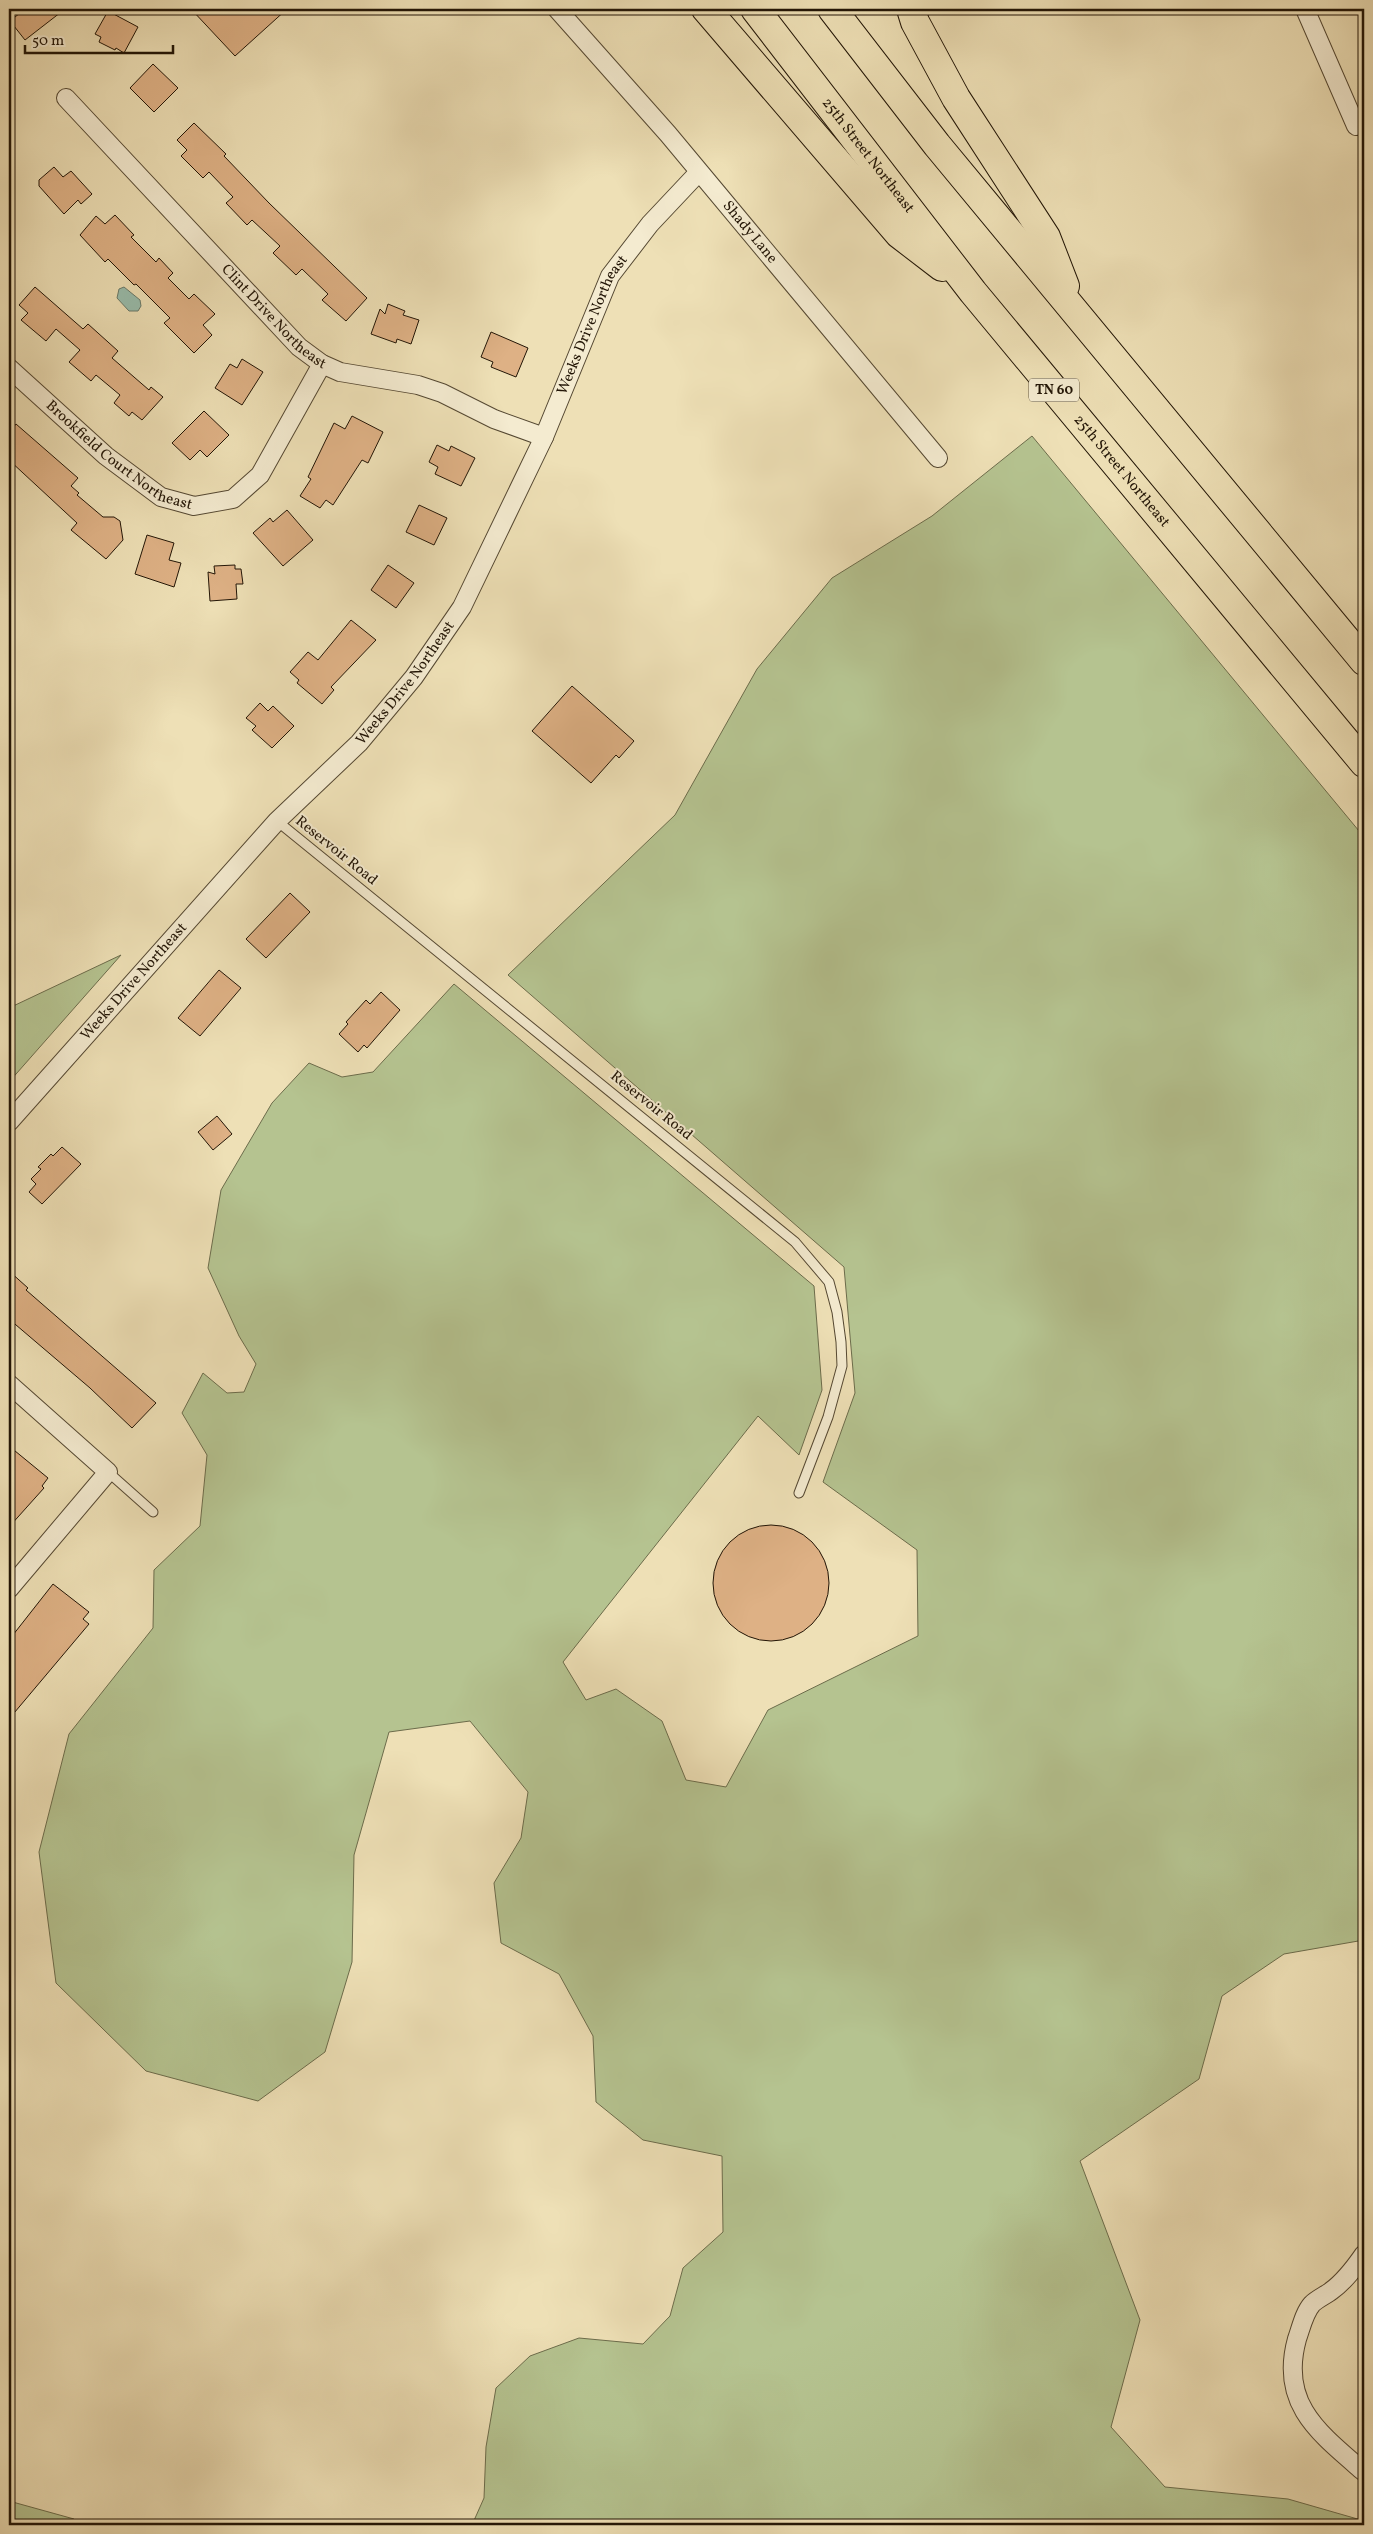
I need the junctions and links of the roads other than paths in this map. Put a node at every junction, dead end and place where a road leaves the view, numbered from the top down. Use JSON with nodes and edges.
{"nodes":[{"id":1,"x":557,"y":9,"type":"edge"},
{"id":2,"x":706,"y":9,"type":"edge"},
{"id":3,"x":755,"y":9,"type":"edge"},
{"id":4,"x":832,"y":9,"type":"edge"},
{"id":5,"x":911,"y":9,"type":"edge"},
{"id":6,"x":1305,"y":9,"type":"edge"},
{"id":7,"x":66,"y":98,"type":"dead end"},
{"id":8,"x":1356,"y":126,"type":"dead end"},
{"id":9,"x":698,"y":173,"type":"junction"},
{"id":10,"x":973,"y":292,"type":"junction"},
{"id":11,"x":1073,"y":306,"type":"junction"},
{"id":12,"x":322,"y":364,"type":"junction"},
{"id":13,"x":9,"y":368,"type":"edge"},
{"id":14,"x":544,"y":437,"type":"junction"},
{"id":15,"x":938,"y":458,"type":"dead end"},
{"id":16,"x":1364,"y":661,"type":"edge"},
{"id":17,"x":1364,"y":764,"type":"edge"},
{"id":18,"x":277,"y":821,"type":"junction"},
{"id":19,"x":9,"y":1122,"type":"edge"},
{"id":20,"x":9,"y":1384,"type":"edge"},
{"id":21,"x":108,"y":1472,"type":"junction"},
{"id":22,"x":799,"y":1493,"type":"dead end"},
{"id":23,"x":153,"y":1512,"type":"dead end"},
{"id":24,"x":9,"y":1589,"type":"edge"},
{"id":25,"x":1364,"y":2254,"type":"edge"},
{"id":26,"x":1364,"y":2472,"type":"edge"}],
"edges":[{"from":1,"to":9,"type":"street","name":"Shady Lane"},
{"from":2,"to":10,"type":"highway"},
{"from":3,"to":10,"type":"highway","name":"25th Street Northeast","number":"TN 60"},
{"from":4,"to":11,"type":"highway"},
{"from":5,"to":11,"type":"highway"},
{"from":6,"to":8,"type":"street"},
{"from":7,"to":12,"type":"street","name":"Clint Drive Northeast"},
{"from":9,"to":14,"type":"street","name":"Weeks Drive Northeast"},
{"from":9,"to":15,"type":"street","name":"Shady Lane"},
{"from":10,"to":17,"type":"highway","name":"25th Street Northeast","number":"TN 60"},
{"from":11,"to":16,"type":"highway"},
{"from":12,"to":13,"type":"street","name":"Brookfield Court Northeast"},
{"from":12,"to":14,"type":"street","name":"Clint Drive Northeast"},
{"from":14,"to":18,"type":"street","name":"Weeks Drive Northeast"},
{"from":18,"to":19,"type":"street","name":"Weeks Drive Northeast"},
{"from":18,"to":22,"type":"lane","name":"Reservoir Road"},
{"from":20,"to":21,"type":"street"},
{"from":21,"to":23,"type":"lane"},
{"from":21,"to":24,"type":"street"},
{"from":25,"to":26,"type":"street"}]}
